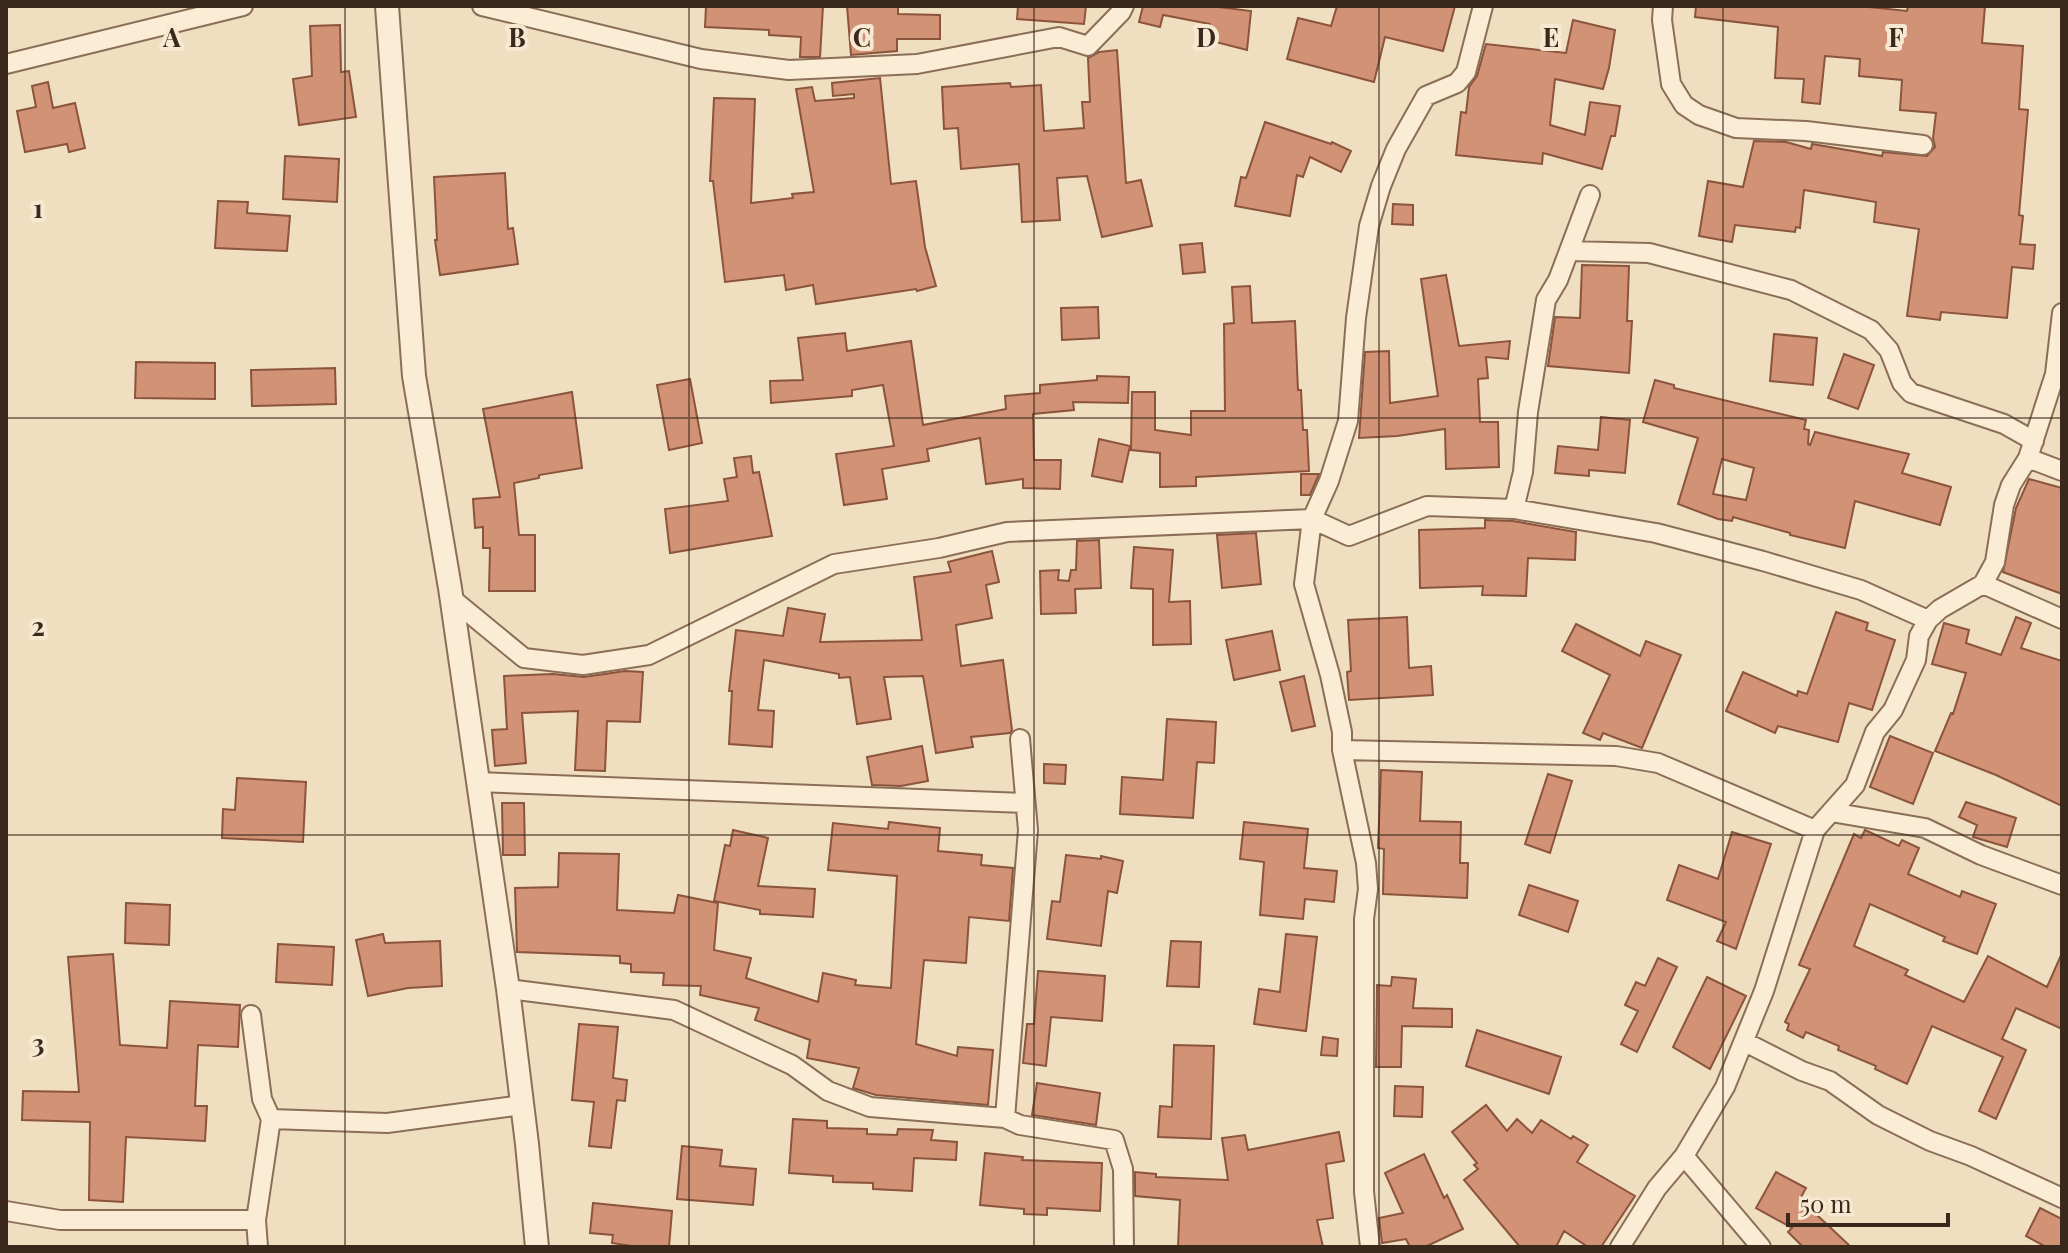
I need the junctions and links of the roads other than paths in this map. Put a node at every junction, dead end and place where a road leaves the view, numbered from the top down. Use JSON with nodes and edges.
{"nodes":[{"id":1,"x":243,"y":6,"type":"edge"},
{"id":2,"x":387,"y":6,"type":"edge"},
{"id":3,"x":482,"y":6,"type":"edge"},
{"id":4,"x":1124,"y":6,"type":"edge"},
{"id":5,"x":1483,"y":6,"type":"edge"},
{"id":6,"x":1663,"y":6,"type":"edge"},
{"id":7,"x":6,"y":64,"type":"edge"},
{"id":8,"x":1923,"y":145,"type":"dead end"},
{"id":9,"x":1590,"y":195,"type":"dead end"},
{"id":10,"x":1569,"y":251,"type":"junction"},
{"id":11,"x":2062,"y":313,"type":"edge"},
{"id":12,"x":2031,"y":450,"type":"junction"},
{"id":13,"x":2062,"y":471,"type":"edge"},
{"id":14,"x":1514,"y":509,"type":"junction"},
{"id":15,"x":1312,"y":519,"type":"junction"},
{"id":16,"x":1983,"y":584,"type":"junction"},
{"id":17,"x":451,"y":598,"type":"junction"},
{"id":18,"x":2062,"y":619,"type":"edge"},
{"id":19,"x":1928,"y":620,"type":"junction"},
{"id":20,"x":1020,"y":739,"type":"dead end"},
{"id":21,"x":1342,"y":750,"type":"junction"},
{"id":22,"x":477,"y":782,"type":"junction"},
{"id":23,"x":1024,"y":803,"type":"junction"},
{"id":24,"x":1831,"y":812,"type":"junction"},
{"id":25,"x":1815,"y":830,"type":"junction"},
{"id":26,"x":2062,"y":885,"type":"edge"},
{"id":27,"x":508,"y":989,"type":"junction"},
{"id":28,"x":251,"y":1015,"type":"dead end"},
{"id":29,"x":1745,"y":1042,"type":"junction"},
{"id":30,"x":522,"y":1105,"type":"junction"},
{"id":31,"x":1005,"y":1118,"type":"junction"},
{"id":32,"x":271,"y":1119,"type":"junction"},
{"id":33,"x":1684,"y":1156,"type":"junction"},
{"id":34,"x":2062,"y":1198,"type":"edge"},
{"id":35,"x":6,"y":1211,"type":"edge"},
{"id":36,"x":256,"y":1220,"type":"junction"},
{"id":37,"x":258,"y":1247,"type":"edge"},
{"id":38,"x":537,"y":1247,"type":"edge"},
{"id":39,"x":1124,"y":1247,"type":"edge"},
{"id":40,"x":1370,"y":1247,"type":"edge"},
{"id":41,"x":1620,"y":1247,"type":"edge"},
{"id":42,"x":1761,"y":1247,"type":"edge"}],
"edges":[{"from":1,"to":7,"type":"street"},
{"from":2,"to":17,"type":"street"},
{"from":3,"to":4,"type":"street"},
{"from":5,"to":15,"type":"street"},
{"from":6,"to":8,"type":"street"},
{"from":9,"to":10,"type":"street"},
{"from":10,"to":12,"type":"street"},
{"from":10,"to":14,"type":"street"},
{"from":11,"to":12,"type":"street"},
{"from":12,"to":13,"type":"street"},
{"from":12,"to":16,"type":"street"},
{"from":14,"to":15,"type":"street"},
{"from":14,"to":19,"type":"street"},
{"from":15,"to":17,"type":"street"},
{"from":15,"to":21,"type":"street"},
{"from":16,"to":18,"type":"street"},
{"from":16,"to":19,"type":"street"},
{"from":17,"to":22,"type":"street"},
{"from":19,"to":24,"type":"street"},
{"from":20,"to":23,"type":"street"},
{"from":21,"to":25,"type":"street"},
{"from":21,"to":40,"type":"street"},
{"from":22,"to":23,"type":"street"},
{"from":22,"to":27,"type":"street"},
{"from":23,"to":31,"type":"street"},
{"from":24,"to":25,"type":"street"},
{"from":24,"to":26,"type":"street"},
{"from":25,"to":29,"type":"street"},
{"from":27,"to":30,"type":"street"},
{"from":27,"to":31,"type":"street"},
{"from":28,"to":32,"type":"street"},
{"from":29,"to":33,"type":"street"},
{"from":29,"to":34,"type":"street"},
{"from":30,"to":32,"type":"street"},
{"from":30,"to":38,"type":"street"},
{"from":31,"to":39,"type":"street"},
{"from":32,"to":36,"type":"street"},
{"from":33,"to":41,"type":"street"},
{"from":33,"to":42,"type":"street"},
{"from":35,"to":36,"type":"street"},
{"from":36,"to":37,"type":"street"}]}
